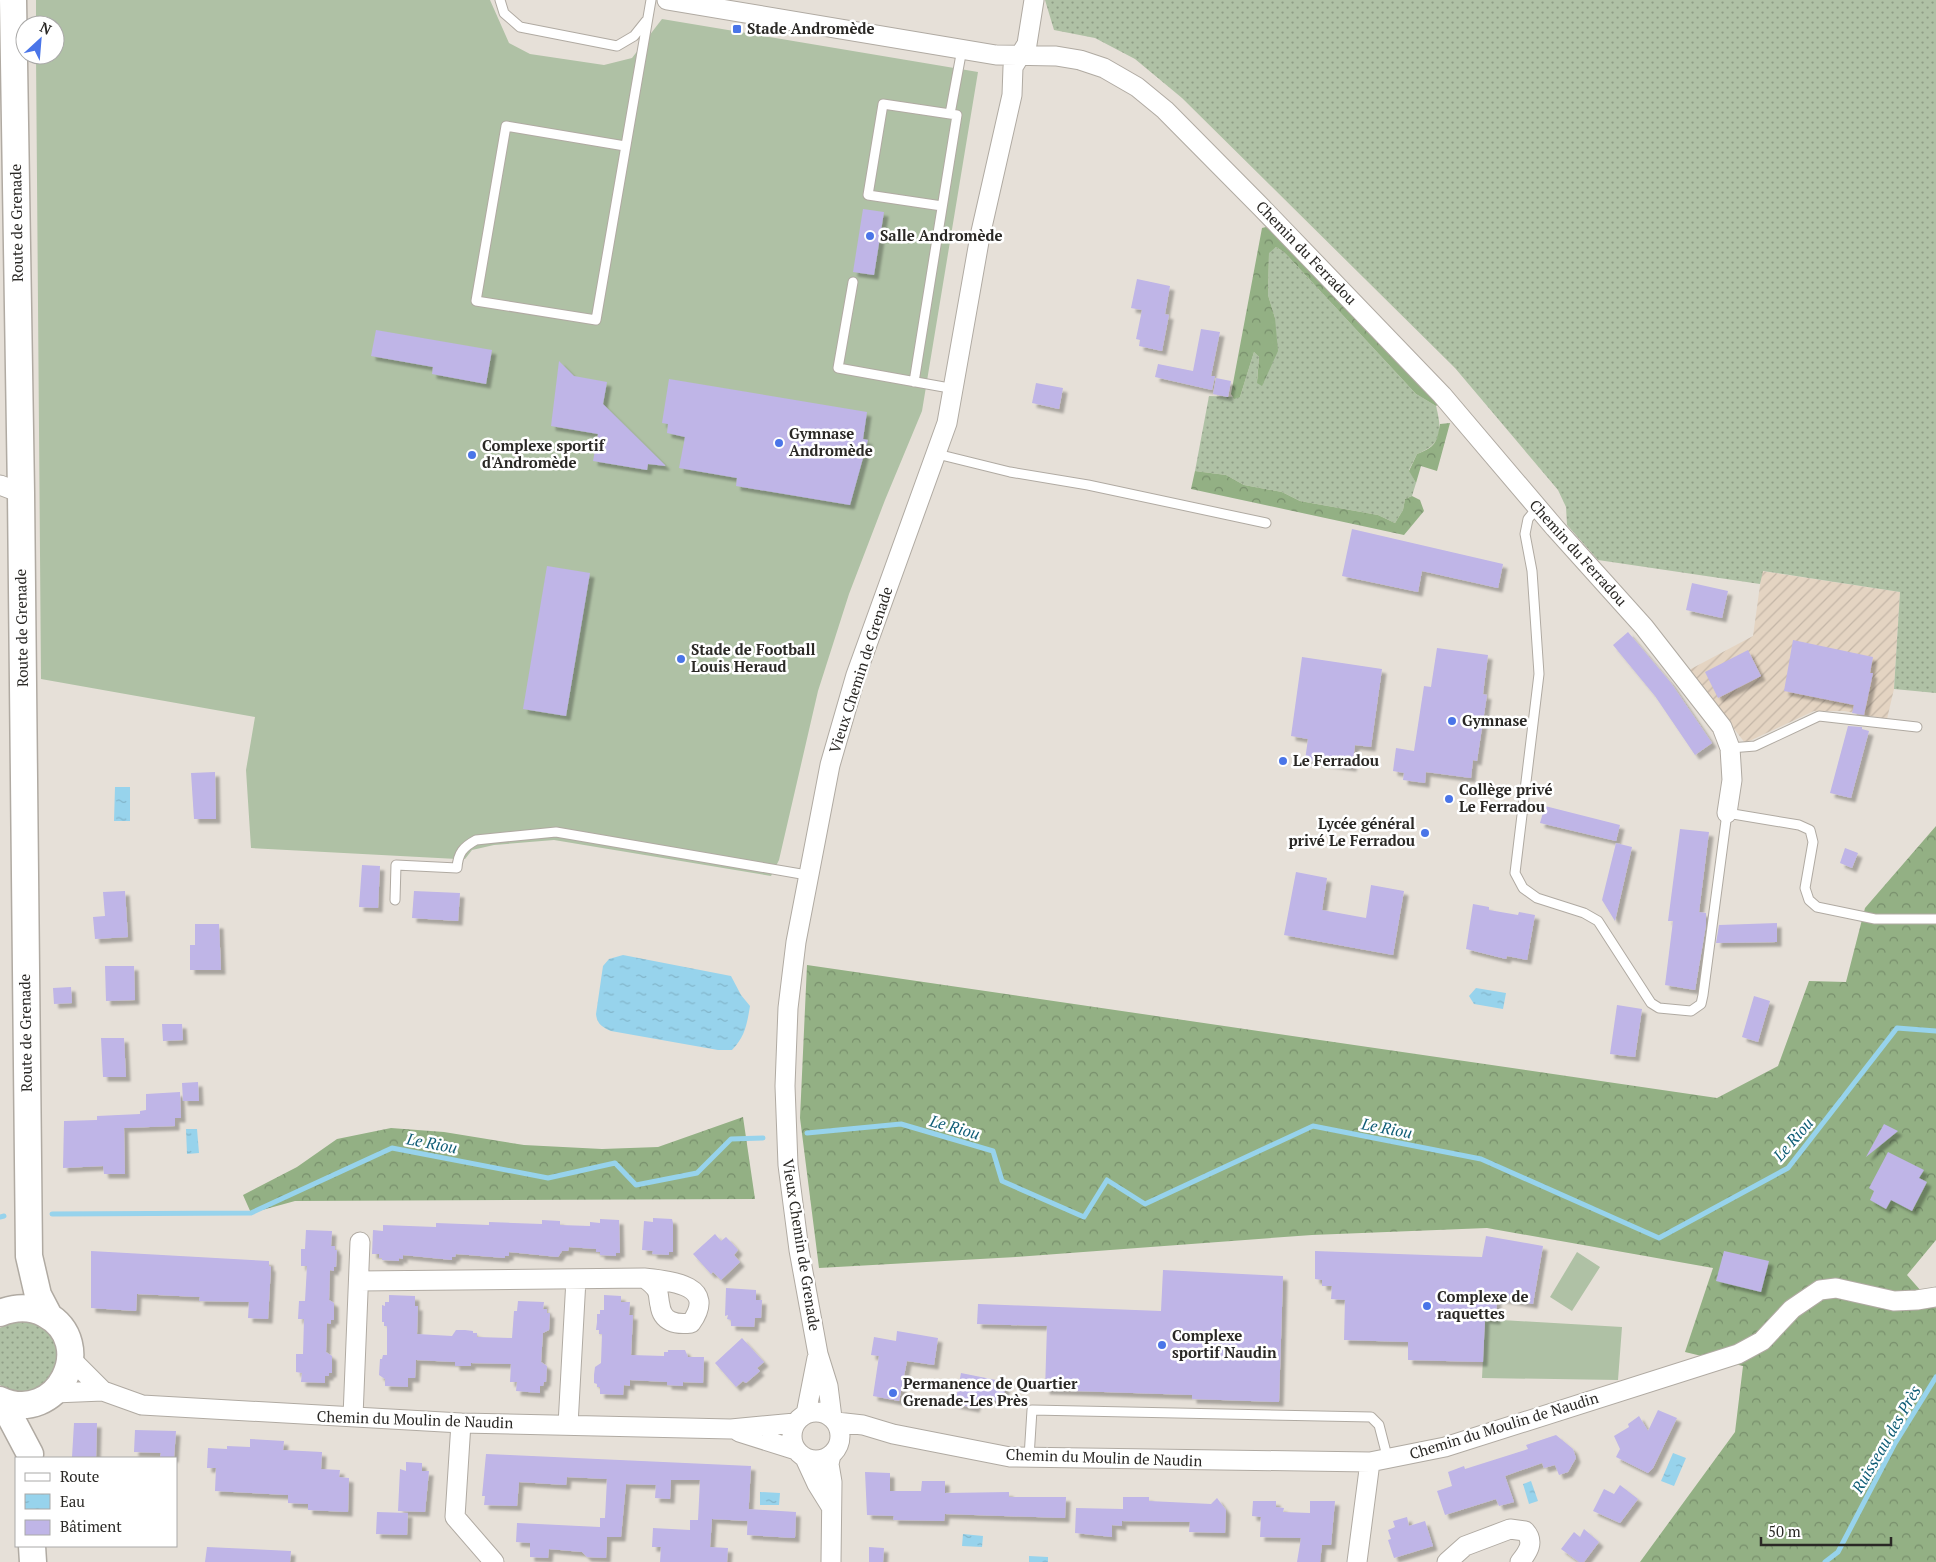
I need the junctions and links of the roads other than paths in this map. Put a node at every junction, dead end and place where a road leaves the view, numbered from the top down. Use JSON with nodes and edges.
{"nodes":[{"id":1,"x":13,"y":0,"type":"edge"},
{"id":2,"x":500,"y":0,"type":"edge"},
{"id":3,"x":651,"y":0,"type":"edge"},
{"id":4,"x":667,"y":0,"type":"edge"},
{"id":5,"x":1034,"y":0,"type":"edge"},
{"id":6,"x":647,"y":20,"type":"junction"},
{"id":7,"x":962,"y":50,"type":"junction"},
{"id":8,"x":1022,"y":55,"type":"junction"},
{"id":9,"x":954,"y":114,"type":"junction"},
{"id":10,"x":625,"y":146,"type":"junction"},
{"id":11,"x":942,"y":206,"type":"junction"},
{"id":12,"x":853,"y":282,"type":"dead end"},
{"id":13,"x":914,"y":382,"type":"junction"},
{"id":14,"x":955,"y":389,"type":"junction"},
{"id":15,"x":937,"y":454,"type":"junction"},
{"id":16,"x":11,"y":488,"type":"edge"},
{"id":17,"x":1537,"y":508,"type":"junction"},
{"id":18,"x":1266,"y":522,"type":"dead end"},
{"id":19,"x":1918,"y":727,"type":"dead end"},
{"id":20,"x":1730,"y":748,"type":"junction"},
{"id":21,"x":1727,"y":813,"type":"junction"},
{"id":22,"x":807,"y":875,"type":"junction"},
{"id":23,"x":395,"y":900,"type":"dead end"},
{"id":24,"x":1936,"y":919,"type":"edge"},
{"id":25,"x":360,"y":1242,"type":"dead end"},
{"id":26,"x":29,"y":1256,"type":"junction"},
{"id":27,"x":644,"y":1278,"type":"dead end"},
{"id":28,"x":576,"y":1279,"type":"junction"},
{"id":29,"x":360,"y":1281,"type":"junction"},
{"id":30,"x":1936,"y":1296,"type":"edge"},
{"id":31,"x":3,"y":1312,"type":"edge"},
{"id":32,"x":49,"y":1316,"type":"junction"},
{"id":33,"x":818,"y":1354,"type":"junction"},
{"id":34,"x":70,"y":1358,"type":"junction"},
{"id":35,"x":103,"y":1390,"type":"junction"},
{"id":36,"x":48,"y":1397,"type":"junction"},
{"id":37,"x":1,"y":1401,"type":"edge"},
{"id":38,"x":353,"y":1417,"type":"junction"},
{"id":39,"x":801,"y":1419,"type":"junction"},
{"id":40,"x":834,"y":1420,"type":"junction"},
{"id":41,"x":461,"y":1423,"type":"junction"},
{"id":42,"x":568,"y":1425,"type":"junction"},
{"id":43,"x":731,"y":1429,"type":"junction"},
{"id":44,"x":893,"y":1434,"type":"junction"},
{"id":45,"x":836,"y":1449,"type":"junction"},
{"id":46,"x":801,"y":1454,"type":"junction"},
{"id":47,"x":30,"y":1456,"type":"edge"},
{"id":48,"x":1029,"y":1457,"type":"junction"},
{"id":49,"x":1379,"y":1461,"type":"junction"},
{"id":50,"x":830,"y":1505,"type":"junction"},
{"id":51,"x":32,"y":1547,"type":"edge"},
{"id":52,"x":33,"y":1562,"type":"edge"},
{"id":53,"x":494,"y":1562,"type":"edge"},
{"id":54,"x":831,"y":1562,"type":"edge"},
{"id":55,"x":1357,"y":1562,"type":"edge"},
{"id":56,"x":1447,"y":1562,"type":"edge"},
{"id":57,"x":1520,"y":1562,"type":"edge"}],
"edges":[{"from":1,"to":16,"type":"main road","name":"Route de Grenade"},
{"from":2,"to":6,"type":"lane"},
{"from":3,"to":6,"type":"lane"},
{"from":4,"to":7,"type":"street","name":"Chemin du Ferradou"},
{"from":5,"to":8,"type":"street","name":"Vieux Chemin de Grenade"},
{"from":6,"to":10,"type":"lane"},
{"from":7,"to":8,"type":"street","name":"Chemin du Ferradou"},
{"from":7,"to":9,"type":"lane"},
{"from":8,"to":14,"type":"street","name":"Vieux Chemin de Grenade"},
{"from":8,"to":17,"type":"street","name":"Chemin du Ferradou"},
{"from":9,"to":11,"type":"lane"},
{"from":9,"to":11,"type":"lane"},
{"from":10,"to":10,"type":"lane"},
{"from":11,"to":13,"type":"lane"},
{"from":12,"to":13,"type":"lane"},
{"from":13,"to":14,"type":"lane"},
{"from":14,"to":15,"type":"street","name":"Vieux Chemin de Grenade"},
{"from":15,"to":18,"type":"lane"},
{"from":15,"to":22,"type":"street","name":"Vieux Chemin de Grenade"},
{"from":16,"to":26,"type":"main road","name":"Route de Grenade"},
{"from":17,"to":20,"type":"street","name":"Chemin du Ferradou"},
{"from":17,"to":21,"type":"lane"},
{"from":19,"to":20,"type":"lane"},
{"from":20,"to":21,"type":"street","name":"Chemin du Ferradou"},
{"from":21,"to":24,"type":"lane"},
{"from":22,"to":23,"type":"lane"},
{"from":22,"to":33,"type":"street","name":"Vieux Chemin de Grenade"},
{"from":25,"to":29,"type":"street"},
{"from":26,"to":31,"type":"main road"},
{"from":26,"to":32,"type":"main road"},
{"from":27,"to":28,"type":"street"},
{"from":28,"to":29,"type":"street"},
{"from":28,"to":42,"type":"street"},
{"from":29,"to":38,"type":"street"},
{"from":30,"to":49,"type":"street","name":"Chemin du Moulin de Naudin"},
{"from":31,"to":32,"type":"main road"},
{"from":32,"to":34,"type":"main road"},
{"from":33,"to":39,"type":"street","name":"Vieux Chemin de Grenade"},
{"from":33,"to":40,"type":"street","name":"Vieux Chemin de Grenade"},
{"from":34,"to":35,"type":"street","name":"Chemin du Moulin de Naudin"},
{"from":34,"to":36,"type":"main road"},
{"from":35,"to":36,"type":"street","name":"Chemin du Moulin de Naudin"},
{"from":35,"to":38,"type":"street","name":"Chemin du Moulin de Naudin"},
{"from":36,"to":37,"type":"main road"},
{"from":36,"to":47,"type":"main road"},
{"from":37,"to":47,"type":"main road"},
{"from":38,"to":41,"type":"street","name":"Chemin du Moulin de Naudin"},
{"from":39,"to":40,"type":"street"},
{"from":39,"to":43,"type":"street","name":"Chemin du Moulin de Naudin"},
{"from":39,"to":46,"type":"street"},
{"from":40,"to":44,"type":"street","name":"Chemin du Moulin de Naudin"},
{"from":40,"to":45,"type":"street"},
{"from":41,"to":42,"type":"street","name":"Chemin du Moulin de Naudin"},
{"from":41,"to":53,"type":"street"},
{"from":42,"to":43,"type":"street","name":"Chemin du Moulin de Naudin"},
{"from":43,"to":46,"type":"street","name":"Chemin du Moulin de Naudin"},
{"from":44,"to":45,"type":"street","name":"Chemin du Moulin de Naudin"},
{"from":44,"to":48,"type":"street","name":"Chemin du Moulin de Naudin"},
{"from":45,"to":46,"type":"street"},
{"from":45,"to":50,"type":"street"},
{"from":46,"to":50,"type":"street"},
{"from":48,"to":49,"type":"street","name":"Chemin du Moulin de Naudin"},
{"from":48,"to":49,"type":"lane"},
{"from":49,"to":55,"type":"street"},
{"from":50,"to":54,"type":"street"},
{"from":51,"to":52,"type":"main road"},
{"from":56,"to":57,"type":"street"}]}
